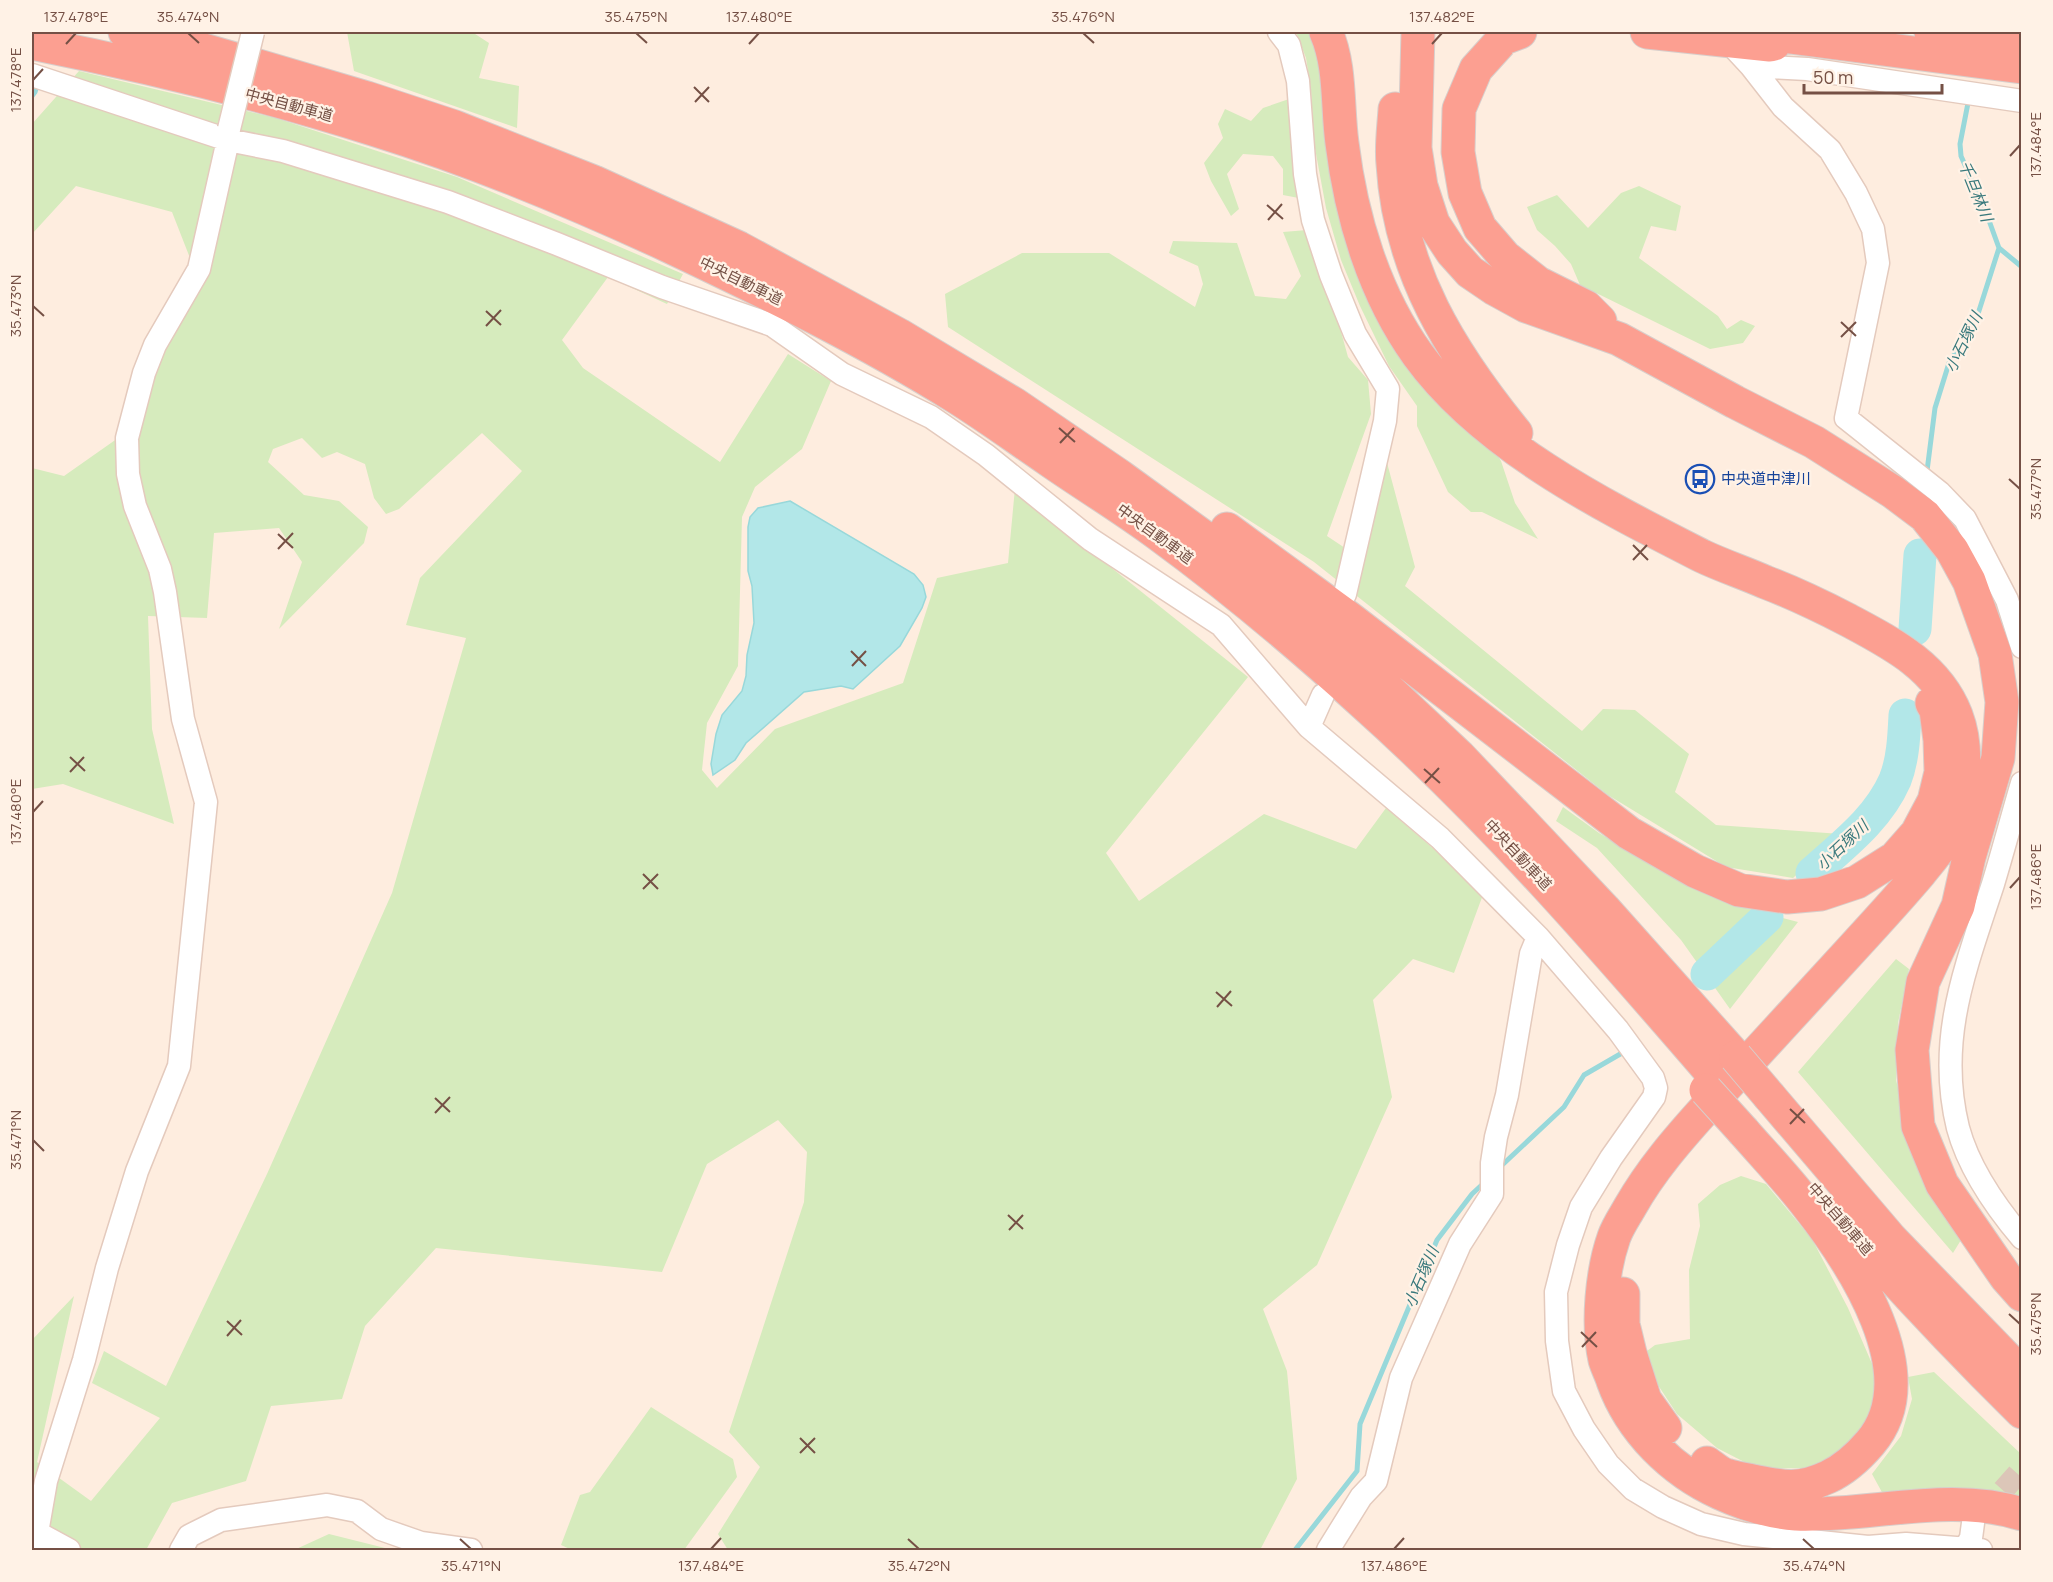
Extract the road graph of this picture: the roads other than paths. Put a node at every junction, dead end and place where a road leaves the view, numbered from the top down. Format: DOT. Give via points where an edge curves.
graph roads {
  1 [pos="125,32"];
  2 [pos="253,32"];
  3 [pos="1279,32"];
  4 [pos="1326,32"];
  5 [pos="1399,32"];
  6 [pos="1418,32"];
  7 [pos="1520,32"];
  8 [pos="1647,32"];
  9 [pos="1732,34"];
  10 [pos="2022,42"];
  11 [pos="32,44"];
  12 [pos="1937,44"];
  13 [pos="1751,66"];
  14 [pos="2022,67"];
  15 [pos="41,78"];
  16 [pos="2022,81"];
  17 [pos="2022,101"];
  18 [pos="229,135"];
  19 [pos="1618,339"];
  20 [pos="1014,404"];
  21 [pos="1554,474"];
  22 [pos="1345,594"];
  23 [pos="1873,634"];
  24 [pos="2022,647"];
  25 [pos="1323,695"];
  26 [pos="1309,727"];
  27 [pos="2022,783"];
  28 [pos="1986,798"];
  29 [pos="1538,937"];
  30 [pos="1720,1075"];
  31 [pos="1756,1116"];
  32 [pos="2022,1238"];
  33 [pos="2022,1295"];
  34 [pos="2022,1374"];
  35 [pos="2022,1412"];
  36 [pos="2022,1514"];
  37 [pos="1974,1523"];
  38 [pos="35,1541"];
  39 [pos="1973,1550"];
  40 [pos="69,1551"];
  41 [pos="181,1551"];
  42 [pos="471,1551"];
  43 [pos="1328,1551"];
  1 -- 20 [label="highway, 中央自動車道" via="197,48 455,126 594,182 739,248"];
  2 -- 18 [label="street, bridge"];
  3 -- 22 [label="street" via="1289,45 1298,81 1305,174 1313,220 1355,334 1388,389 1385,421"];
  4 -- 21 [label="highway" via="1338,86 1341,142 1354,210 1371,265 1395,318 1419,356 1455,398 1482,424"];
  5 -- 21 [label="highway" via="1392,161 1395,194 1411,255 1427,300 1469,372"];
  6 -- 19 [label="highway" via="1415,148 1421,186 1433,223 1464,265 1495,289 1526,306"];
  7 -- 19 [label="highway" via="1504,38 1476,69 1459,109 1458,152 1465,193 1480,228 1505,257 1538,283 1586,307"];
  8 -- 9 [label="highway"];
  9 -- 12 [label="highway" via="1770,45 1793,37"];
  9 -- 13 [label="street"];
  10 -- 12 [label="highway"];
  11 -- 30 [label="highway, 中央自動車道" via="115,60 266,98 379,130 500,174 715,268 881,353 957,398 1157,533 1364,703 1501,836"];
  12 -- 14 [label="highway"];
  12 -- 16 [label="street" via="1959,69"];
  13 -- 17 [label="street" via="1808,69"];
  13 -- 24 [label="street" via="1783,107 1830,150 1873,229 1878,263 1846,418 1939,492 1965,519 2007,600"];
  15 -- 18 [label="street"];
  18 -- 26 [label="street" via="448,202 662,287 772,325 842,374 931,417 986,455 1090,539 1221,625"];
  18 -- 38 [label="street" via="199,269 155,345 127,438 128,474 135,506 160,569 183,719 206,802 179,1066 137,1171 107,1268 84,1360 46,1481"];
  19 -- 28 [label="highway" via="1814,442 1893,492 1925,516 1939,533 1969,580 1995,654 2002,702 1998,758"];
  20 -- 23 [label="highway" via="1136,465 1349,618 1629,833 1695,871 1739,890 1787,897 1821,894 1857,882 1895,858 1917,833 1934,801 1941,772 1936,710 1917,679"];
  20 -- 30 [label="highway, 中央自動車道" via="1212,543 1377,679 1459,756 1604,909"];
  21 -- 23 [label="highway" via="1709,560 1809,600"];
  23 -- 36 [label="highway" via="1902,649 1923,667 1941,687 1956,715 1965,750 1959,803 1942,844 1899,899 1666,1153 1635,1199 1615,1234 1607,1265 1601,1311 1605,1358 1620,1399 1646,1439 1674,1466 1712,1490 1749,1505 1791,1514 1967,1505"];
  25 -- 26 [label="street"];
  26 -- 29 [label="street" via="1440,838"];
  27 -- 32 [label="street" via="1958,992 1950,1060 1959,1130 1975,1170 1998,1209"];
  28 -- 31 [label="highway" via="1951,859 1908,914 1682,1164 1650,1208 1632,1248 1623,1281 1623,1324 1645,1400 1665,1429 1725,1475 1787,1488 1814,1484 1840,1471 1861,1454 1878,1433 1888,1408 1892,1379 1885,1342 1872,1310 1848,1264"];
  28 -- 33 [label="highway" via="1958,906 1923,982 1912,1050 1918,1126 1942,1184"];
  29 -- 39 [label="street" via="1618,1030 1656,1088 1649,1106 1581,1207 1556,1293 1564,1391 1608,1464 1633,1489 1712,1527 1868,1547 1906,1545"];
  29 -- 43 [label="street" via="1531,954 1496,1137 1492,1194 1460,1244 1401,1378 1376,1481 1361,1497"];
  30 -- 31 [label="highway, 中央自動車道"];
  31 -- 34 [label="highway, 中央自動車道" via="1892,1239"];
  31 -- 35 [label="highway, 中央自動車道" via="1872,1256"];
  37 -- 39 [label="street"];
  38 -- 40 [label="street"];
  41 -- 42 [label="street" via="189,1536 221,1520 327,1505 357,1511 381,1528 421,1543"];
}
